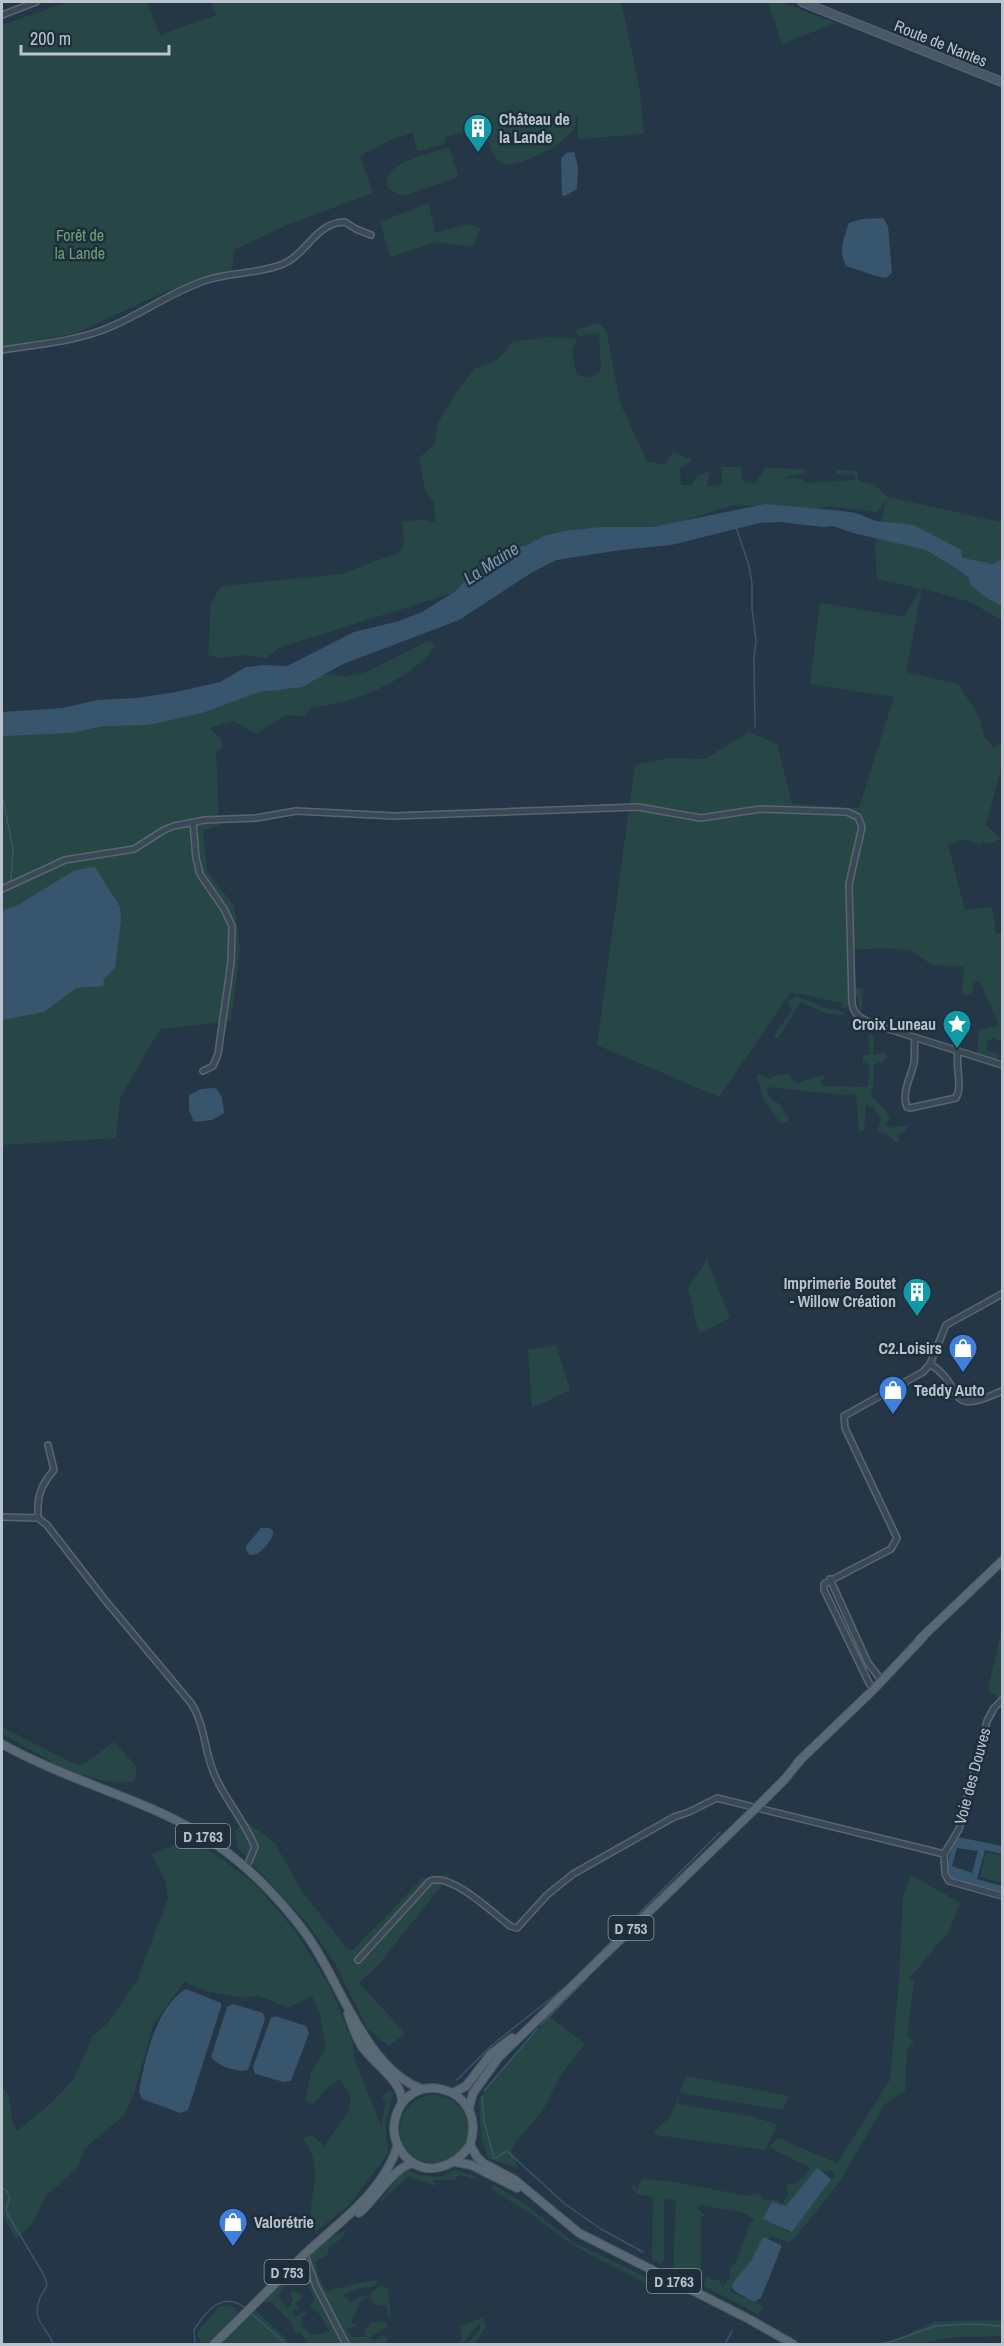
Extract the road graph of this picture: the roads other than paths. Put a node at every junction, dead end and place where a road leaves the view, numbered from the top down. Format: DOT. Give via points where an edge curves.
graph roads {
  1 [pos="36,2"];
  2 [pos="802,2"];
  3 [pos="2,15"];
  4 [pos="1002,82"];
  5 [pos="371,235"];
  6 [pos="2,350"];
  7 [pos="193,822"];
  8 [pos="2,889"];
  9 [pos="915,1038"];
  10 [pos="958,1052"];
  11 [pos="1002,1065"];
  12 [pos="203,1071"];
  13 [pos="1002,1294"];
  14 [pos="930,1364"];
  15 [pos="1002,1391"];
  16 [pos="48,1445"];
  17 [pos="2,1517"];
  18 [pos="38,1518"];
  19 [pos="1002,1553"];
  20 [pos="1002,1561"];
  21 [pos="831,1580"];
  22 [pos="961,1600"];
  23 [pos="880,1679"];
  24 [pos="870,1685"];
  25 [pos="1002,1700"];
  26 [pos="2,1744"];
  27 [pos="812,1748"];
  28 [pos="752,1808"];
  29 [pos="944,1854"];
  30 [pos="246,1868"];
  31 [pos="1002,1896"];
  32 [pos="358,1960"];
  33 [pos="337,1985"];
  34 [pos="544,2015"];
  35 [pos="422,2090"];
  36 [pos="453,2093"];
  37 [pos="402,2103"];
  38 [pos="469,2108"];
  39 [pos="398,2145"];
  40 [pos="470,2145"];
  41 [pos="454,2162"];
  42 [pos="413,2163"];
  43 [pos="557,2217"];
  44 [pos="334,2229"];
  45 [pos="304,2255"];
  46 [pos="214,2344"];
  47 [pos="346,2344"];
  48 [pos="793,2344"];
  1 -- 3 [label="street"];
  2 -- 4 [label="main road, Route de Nantes"];
  5 -- 6 [label="street" via="345,222 333,224 323,228 299,254 284,263 209,279 95,332"];
  7 -- 8 [label="street" via="164,830 134,849 65,860"];
  7 -- 9 [label="street" via="304,811 394,816 638,807 701,818 759,809 847,812 858,817 862,826 849,884 853,1008 868,1021"];
  7 -- 12 [label="street" via="200,874 232,926 230,974 218,1054 213,1066"];
  9 -- 10 [label="street"];
  9 -- 10 [label="street" via="905,1100 910,1108 956,1098"];
  10 -- 11 [label="street"];
  13 -- 14 [label="street" via="946,1325"];
  14 -- 15 [label="street" via="944,1373 964,1401 978,1402"];
  14 -- 21 [label="street" via="919,1376 844,1416 845,1428 897,1539 891,1549"];
  16 -- 18 [label="street" via="54,1470 38,1495"];
  17 -- 18 [label="street"];
  18 -- 30 [label="street" via="191,1703 200,1720 207,1758 216,1779 255,1847"];
  19 -- 22 [label="main road, D 753"];
  20 -- 22 [label="main road, D 753"];
  21 -- 23 [label="street" via="868,1663"];
  21 -- 24 [label="street" via="824,1584 824,1590"];
  22 -- 23 [label="main road, D 753"];
  23 -- 24 [label="main road, D 753"];
  23 -- 27 [label="main road, D 753"];
  24 -- 27 [label="main road, D 753"];
  25 -- 29 [label="street, Voie des Douves" via="987,1721 959,1829"];
  26 -- 30 [label="main road, D 1763" via="194,1830"];
  27 -- 28 [label="main road, D 753"];
  28 -- 29 [label="street"];
  28 -- 32 [label="street" via="717,1798 675,1817 573,1874 517,1928 454,1883 436,1878"];
  28 -- 34 [label="main road, D 753"];
  29 -- 31 [label="street" via="945,1874 950,1881"];
  30 -- 33 [label="main road, D 1763" via="293,1916"];
  33 -- 35 [label="main road, D 1763" via="373,2048 404,2080"];
  33 -- 37 [label="main road, D 1763" via="361,2044 396,2084"];
  34 -- 36 [label="main road, D 753" via="498,2048 466,2086"];
  34 -- 38 [label="main road, D 753" via="487,2072 473,2093"];
  35 -- 36 [label="main road" via="444,2089"];
  35 -- 37 [label="main road"];
  36 -- 38 [label="main road"];
  37 -- 39 [label="main road" via="394,2125"];
  38 -- 40 [label="main road" via="474,2121"];
  39 -- 42 [label="main road"];
  39 -- 44 [label="main road, D 753" via="375,2189"];
  40 -- 41 [label="main road"];
  40 -- 43 [label="main road, D 1763" via="483,2163 515,2180"];
  41 -- 42 [label="main road" via="432,2168"];
  41 -- 43 [label="main road, D 1763" via="471,2165 510,2183"];
  42 -- 44 [label="main road, D 753" via="398,2169 372,2202"];
  43 -- 48 [label="main road, D 1763" via="579,2233"];
  44 -- 45 [label="main road, D 753"];
  45 -- 46 [label="main road, D 753"];
  45 -- 47 [label="street"];
}
